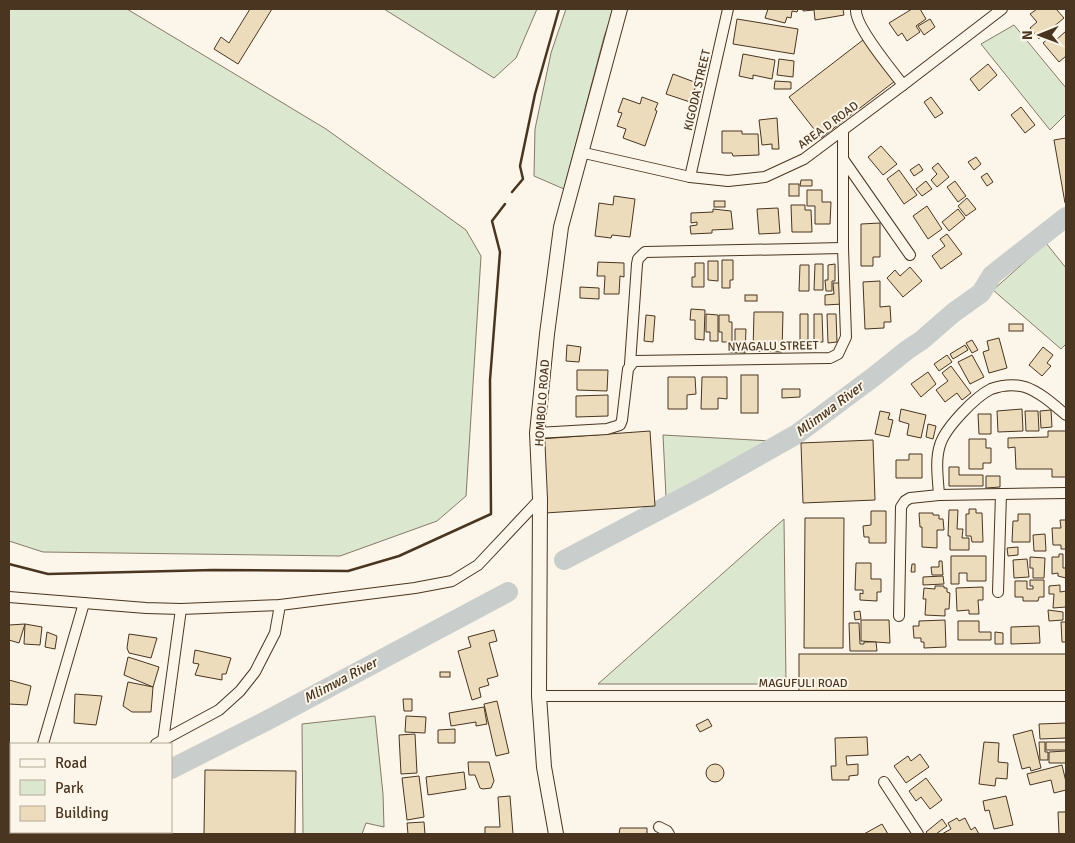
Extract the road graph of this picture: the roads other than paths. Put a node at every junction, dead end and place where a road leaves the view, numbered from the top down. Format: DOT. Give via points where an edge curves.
graph roads {
  1 [pos="620,9"];
  2 [pos="728,9"];
  3 [pos="856,9"];
  4 [pos="1002,9"];
  5 [pos="903,86"];
  6 [pos="843,130"];
  7 [pos="580,152"];
  8 [pos="843,159"];
  9 [pos="690,177"];
  10 [pos="843,248"];
  11 [pos="910,255"];
  12 [pos="630,364"];
  13 [pos="1066,415"];
  14 [pos="537,433"];
  15 [pos="1066,493"];
  16 [pos="1001,494"];
  17 [pos="939,495"];
  18 [pos="540,500"];
  19 [pos="998,592"];
  20 [pos="9,597"];
  21 [pos="84,603"];
  22 [pos="280,605"];
  23 [pos="181,609"];
  24 [pos="899,616"];
  25 [pos="539,696"];
  26 [pos="1066,696"];
  27 [pos="159,742"];
  28 [pos="43,743"];
  29 [pos="884,782"];
  30 [pos="658,827"];
  31 [pos="556,834"];
  32 [pos="669,834"];
  33 [pos="918,834"];
  1 -- 7 [label="street, HOMBOLO ROAD"];
  2 -- 9 [label="street, KIGODA STREET"];
  3 -- 5 [label="street" via="860,25"];
  4 -- 5 [label="street, AREA D ROAD"];
  5 -- 6 [label="street, AREA D ROAD"];
  6 -- 8 [label="street, NYAGALU STREET"];
  6 -- 9 [label="street, AREA D ROAD" via="804,159 765,177 728,181"];
  7 -- 9 [label="street, AREA D ROAD"];
  7 -- 14 [label="street, HOMBOLO ROAD" via="561,227"];
  8 -- 10 [label="street, NYAGALU STREET"];
  8 -- 11 [label="street"];
  10 -- 12 [label="street" via="645,252 637,264"];
  10 -- 12 [label="street, NYAGALU STREET" via="846,337 835,357 640,360"];
  12 -- 14 [label="street" via="620,425 607,429"];
  13 -- 17 [label="street" via="1027,388 1016,385 989,390 945,433 938,460"];
  14 -- 18 [label="street, HOMBOLO ROAD"];
  15 -- 16 [label="street"];
  16 -- 17 [label="street"];
  16 -- 19 [label="street"];
  17 -- 24 [label="street" via="910,498 901,507"];
  18 -- 22 [label="street" via="478,565 452,581"];
  18 -- 25 [label="street, HOMBOLO ROAD"];
  20 -- 21 [label="street"];
  21 -- 23 [label="street"];
  21 -- 28 [label="street"];
  22 -- 23 [label="street"];
  22 -- 27 [label="street" via="275,633 255,672 240,691 219,710"];
  23 -- 27 [label="street"];
  25 -- 26 [label="street, MAGUFULI ROAD"];
  25 -- 31 [label="street, HOMBOLO ROAD" via="544,767"];
  29 -- 33 [label="street"];
  30 -- 32 [label="street"];
}
